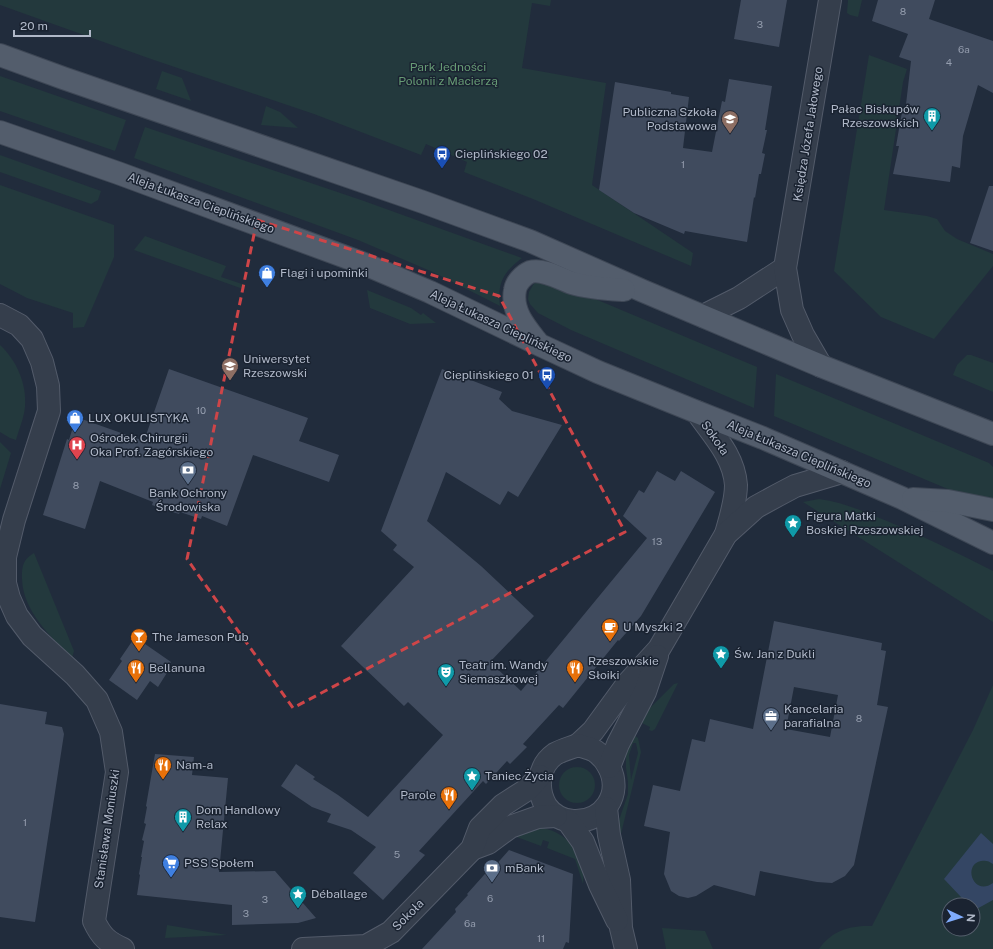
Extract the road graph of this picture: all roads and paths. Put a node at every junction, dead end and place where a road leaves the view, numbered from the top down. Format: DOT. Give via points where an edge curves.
graph roads {
  1 [pos="830,0"];
  2 [pos="0,55"];
  3 [pos="0,132"];
  4 [pos="785,268"];
  5 [pos="643,292"];
  6 [pos="0,315"];
  7 [pos="703,316"];
  8 [pos="540,346"];
  9 [pos="822,366"];
  10 [pos="697,412"];
  11 [pos="991,435"];
  12 [pos="842,472"];
  13 [pos="902,498"];
  14 [pos="993,510"];
  15 [pos="726,534"];
  16 [pos="993,543"];
  17 [pos="659,649"];
  18 [pos="578,745"];
  19 [pos="609,767"];
  20 [pos="540,776"];
  21 [pos="606,808"];
  22 [pos="562,819"];
  23 [pos="472,849"];
  24 [pos="621,928"];
  25 [pos="115,947"];
  26 [pos="366,947"];
  27 [pos="304,949"];
  28 [pos="626,949"];
  1 -- 4 [label="street, Księdza Józefa Jałowego"];
  2 -- 5 [label="main road" via="530,241"];
  3 -- 8 [label="main road, Aleja Łukasza Cieplińskiego" via="362,263 430,292"];
  4 -- 7 [label="street" via="753,290"];
  4 -- 9 [label="street, Księdza Józefa Jałowego" via="792,310 803,335"];
  5 -- 7 [label="main road"];
  5 -- 8 [label="main road" via="572,283 545,273 531,272 521,278 515,288 514,305 523,325"];
  6 -- 25 [label="street, Stanisława Moniuszki" via="19,325 32,339 42,362 48,386 49,411 5,557 5,583 17,616 32,636 97,700 111,732 117,772 94,921 100,933"];
  7 -- 9 [label="main road"];
  8 -- 10 [label="main road, Aleja Łukasza Cieplińskiego"];
  9 -- 11 [label="main road" via="921,404"];
  10 -- 12 [label="main road, Aleja Łukasza Cieplińskiego"];
  10 -- 15 [label="street, Sokoła" via="729,456 734,471 736,486"];
  12 -- 13 [label="main road, Aleja Łukasza Cieplińskiego"];
  12 -- 15 [label="street, Sokoła" via="795,486 778,495 756,507"];
  13 -- 14 [label="main road" via="948,501"];
  13 -- 16 [label="main road, Aleja Łukasza Cieplińskiego"];
  15 -- 17 [label="street, Sokoła"];
  17 -- 18 [label="street, Sokoła" via="628,683 593,731"];
  17 -- 19 [label="street, Sokoła" via="645,692"];
  18 -- 19 [label="street" via="596,752"];
  18 -- 20 [label="street" via="554,755"];
  19 -- 21 [label="street" via="614,783"];
  20 -- 22 [label="street" via="542,800 549,811"];
  20 -- 23 [label="street, Sokoła" via="528,789 503,805 480,828"];
  21 -- 22 [label="street" via="584,822"];
  21 -- 24 [label="street" via="619,880"];
  22 -- 23 [label="street, Sokoła" via="538,817 510,827 488,843"];
  22 -- 24 [label="street" via="583,842"];
  23 -- 26 [label="street, Sokoła" via="391,932"];
  24 -- 28 [label="street"];
  26 -- 27 [label="street, Sokoła"];
}
